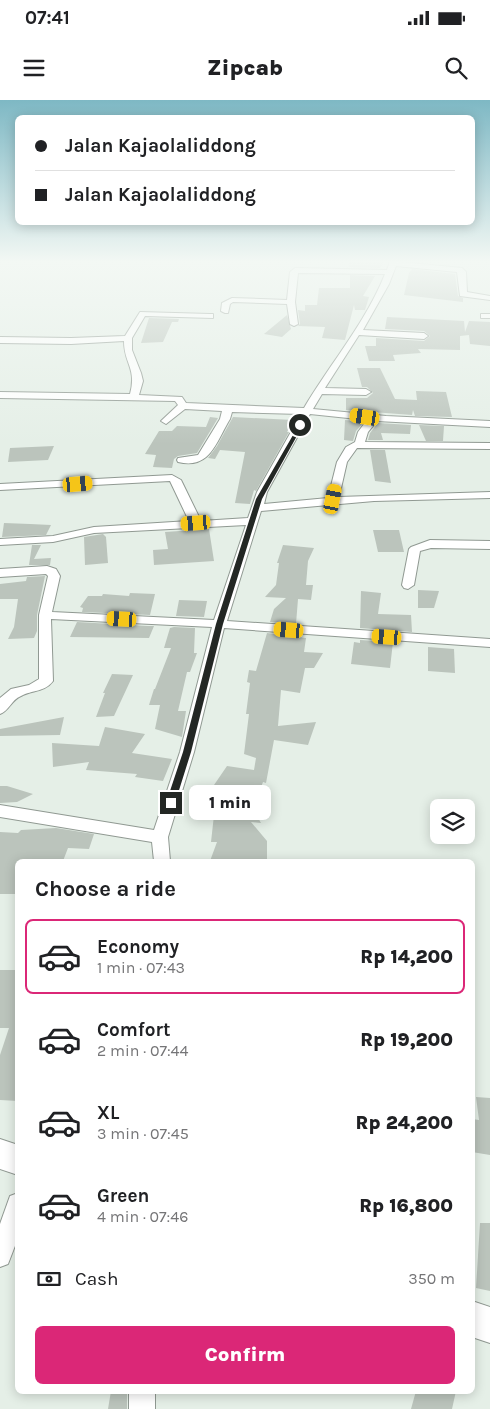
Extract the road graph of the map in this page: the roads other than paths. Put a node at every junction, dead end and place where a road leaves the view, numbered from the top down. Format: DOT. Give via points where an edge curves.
graph roads {
  1 [pos="138,322"];
  2 [pos="362,322"];
  3 [pos="357,332"];
  4 [pos="424,336"];
  5 [pos="128,338"];
  6 [pos="0,340"];
  7 [pos="319,391"];
  8 [pos="366,392"];
  9 [pos="0,395"];
  10 [pos="134,397"];
  11 [pos="183,406"];
  12 [pos="228,409"];
  13 [pos="308,412"];
  14 [pos="371,414"];
  15 [pos="166,421"];
  16 [pos="490,424"];
  17 [pos="359,444"];
  18 [pos="490,446"];
  19 [pos="182,460"];
  20 [pos="0,487"];
  21 [pos="490,495"];
  22 [pos="333,499"];
  23 [pos="257,508"];
  24 [pos="253,521"];
  25 [pos="196,523"];
  26 [pos="0,542"];
  27 [pos="490,545"];
  28 [pos="0,573"];
  29 [pos="408,584"];
  30 [pos="45,615"];
  31 [pos="219,624"];
  32 [pos="490,643"];
  33 [pos="0,709"];
  34 [pos="0,811"];
  35 [pos="160,836"];
  36 [pos="162,859"];
  37 [pos="0,1154"];
  38 [pos="15,1159"];
  39 [pos="15,1213"];
  40 [pos="0,1256"];
  41 [pos="475,1320"];
  42 [pos="490,1325"];
  43 [pos="142,1394"];
  44 [pos="142,1409"];
  1 -- 5 [label="street"];
  2 -- 3 [label="street"];
  3 -- 4 [label="street"];
  3 -- 7 [label="street"];
  5 -- 6 [label="street"];
  5 -- 10 [label="street" via="128,350 138,381"];
  7 -- 8 [label="street"];
  7 -- 13 [label="street"];
  9 -- 10 [label="street"];
  10 -- 11 [label="street" via="177,398"];
  11 -- 12 [label="street"];
  11 -- 15 [label="street"];
  12 -- 13 [label="street"];
  12 -- 19 [label="street" via="202,456 196,460"];
  13 -- 14 [label="street"];
  13 -- 23 [label="street" via="262,492"];
  14 -- 16 [label="street"];
  14 -- 17 [label="street"];
  17 -- 18 [label="street"];
  17 -- 22 [label="street" via="350,448 338,472"];
  20 -- 25 [label="street" via="172,478 176,480"];
  21 -- 22 [label="street"];
  22 -- 23 [label="street"];
  23 -- 24 [label="street"];
  24 -- 25 [label="street"];
  24 -- 31 [label="street"];
  25 -- 26 [label="street" via="94,530 53,539"];
  27 -- 29 [label="street" via="430,544 415,549"];
  28 -- 30 [label="street" via="52,572 54,576"];
  30 -- 31 [label="street"];
  30 -- 33 [label="street" via="46,681 11,694"];
  31 -- 32 [label="street"];
  31 -- 35 [label="street" via="187,752"];
  34 -- 35 [label="street"];
  35 -- 36 [label="street"];
  37 -- 38 [label="highway"];
  39 -- 40 [label="street"];
  41 -- 42 [label="highway"];
  43 -- 44 [label="street"];
}
